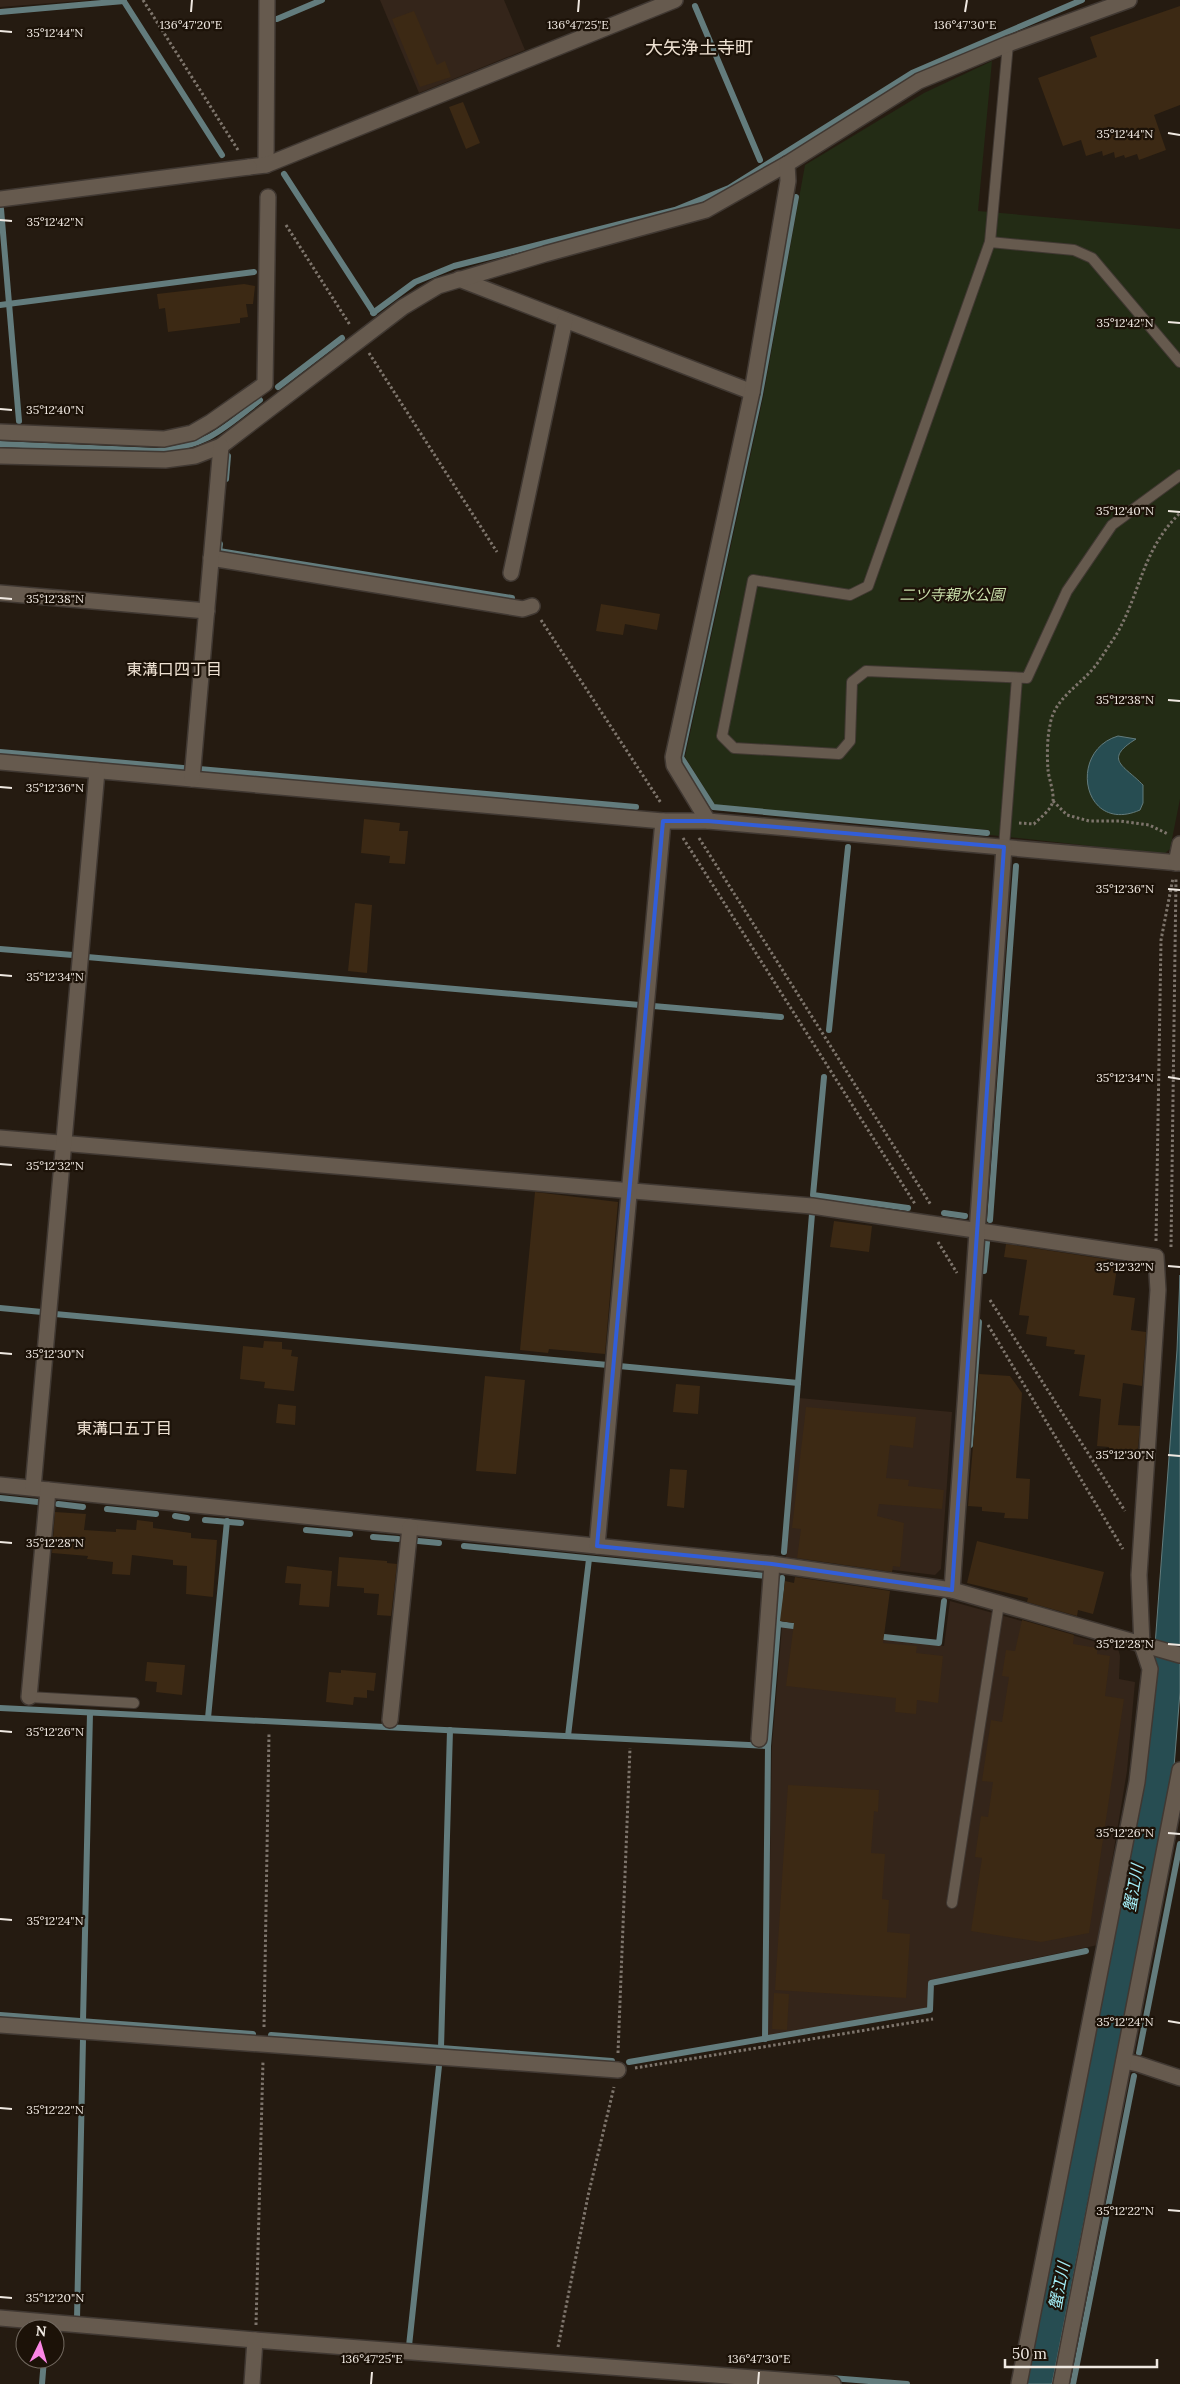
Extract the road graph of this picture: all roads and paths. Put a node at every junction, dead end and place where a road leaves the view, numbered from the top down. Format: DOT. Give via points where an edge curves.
graph roads {
  1 [pos="144,0"];
  2 [pos="267,0"];
  3 [pos="675,0"];
  4 [pos="1129,0"];
  5 [pos="1008,44"];
  6 [pos="786,164"];
  7 [pos="266,166"];
  8 [pos="249,167"];
  9 [pos="268,196"];
  10 [pos="0,199"];
  11 [pos="283,220"];
  12 [pos="990,242"];
  13 [pos="459,279"];
  14 [pos="565,320"];
  15 [pos="360,340"];
  16 [pos="1180,362"];
  17 [pos="752,392"];
  18 [pos="0,432"];
  19 [pos="221,446"];
  20 [pos="0,456"];
  21 [pos="1180,475"];
  22 [pos="1180,514"];
  23 [pos="211,558"];
  24 [pos="511,573"];
  25 [pos="0,593"];
  26 [pos="532,606"];
  27 [pos="207,611"];
  28 [pos="1017,678"];
  29 [pos="0,762"];
  30 [pos="97,770"];
  31 [pos="192,779"];
  32 [pos="1053,801"];
  33 [pos="668,821"];
  34 [pos="688,821"];
  35 [pos="708,821"];
  36 [pos="1006,822"];
  37 [pos="1176,840"];
  38 [pos="1004,847"];
  39 [pos="1178,863"];
  40 [pos="0,1138"];
  41 [pos="63,1143"];
  42 [pos="630,1191"];
  43 [pos="926,1222"];
  44 [pos="943,1225"];
  45 [pos="976,1230"];
  46 [pos="1171,1254"];
  47 [pos="1156,1257"];
  48 [pos="972,1297"];
  49 [pos="989,1299"];
  50 [pos="987,1323"];
  51 [pos="0,1485"];
  52 [pos="41,1489"];
  53 [pos="1126,1513"];
  54 [pos="410,1527"];
  55 [pos="597,1546"];
  56 [pos="1124,1550"];
  57 [pos="772,1564"];
  58 [pos="952,1590"];
  59 [pos="1000,1604"];
  60 [pos="1146,1646"];
  61 [pos="1180,1655"];
  62 [pos="29,1698"];
  63 [pos="134,1703"];
  64 [pos="390,1720"];
  65 [pos="269,1733"];
  66 [pos="759,1739"];
  67 [pos="1180,1770"];
  68 [pos="952,1903"];
  69 [pos="933,2019"];
  70 [pos="0,2025"];
  71 [pos="264,2045"];
  72 [pos="1124,2061"];
  73 [pos="618,2070"];
  74 [pos="1180,2078"];
  75 [pos="0,2318"];
  76 [pos="255,2340"];
  77 [pos="252,2384"];
  78 [pos="833,2384"];
  79 [pos="1019,2384"];
  80 [pos="1061,2384"];
  1 -- 8 [label="path"];
  2 -- 7 [label="street"];
  3 -- 7 [label="street"];
  4 -- 5 [label="street"];
  5 -- 6 [label="street" via="918,81"];
  5 -- 12 [label="lane"];
  6 -- 13 [label="street" via="706,210"];
  6 -- 17 [label="street" via="788,181"];
  7 -- 8 [label="street"];
  8 -- 10 [label="street"];
  9 -- 18 [label="street" via="265,384 192,433 164,439"];
  11 -- 15 [label="path"];
  12 -- 16 [label="lane" via="1074,250 1092,258"];
  12 -- 28 [label="lane" via="868,586 850,595 753,580 722,736 734,748 839,754 850,741 852,682 866,671"];
  13 -- 14 [label="street"];
  13 -- 15 [label="street" via="438,286 403,307"];
  14 -- 17 [label="street"];
  14 -- 24 [label="street"];
  15 -- 19 [label="street"];
  15 -- 24 [label="path"];
  17 -- 35 [label="street" via="672,757"];
  19 -- 20 [label="street" via="195,456 165,460"];
  19 -- 23 [label="street"];
  21 -- 28 [label="lane" via="1112,525 1068,591 1027,678"];
  22 -- 32 [label="path" via="1152,548 1128,615 1114,638 1095,666 1062,699 1050,723 1048,769"];
  23 -- 26 [label="street" via="523,609"];
  23 -- 27 [label="street"];
  25 -- 27 [label="street"];
  26 -- 33 [label="path"];
  27 -- 31 [label="street"];
  28 -- 36 [label="lane"];
  29 -- 30 [label="street"];
  30 -- 31 [label="street"];
  30 -- 41 [label="street"];
  31 -- 33 [label="street"];
  32 -- 36 [label="path" via="1034,824"];
  32 -- 37 [label="path" via="1067,815 1089,821 1148,825"];
  33 -- 34 [label="street"];
  33 -- 42 [label="street"];
  33 -- 43 [label="path"];
  34 -- 35 [label="street"];
  34 -- 44 [label="path"];
  35 -- 38 [label="street"];
  36 -- 38 [label="lane"];
  37 -- 39 [label="street"];
  38 -- 39 [label="street"];
  38 -- 45 [label="street"];
  39 -- 46 [label="path"];
  39 -- 47 [label="path" via="1161,940"];
  40 -- 41 [label="street"];
  41 -- 42 [label="street"];
  41 -- 52 [label="street"];
  42 -- 43 [label="street" via="812,1206"];
  42 -- 55 [label="street"];
  43 -- 44 [label="street"];
  43 -- 48 [label="path"];
  44 -- 45 [label="street"];
  45 -- 47 [label="street"];
  45 -- 48 [label="street"];
  47 -- 60 [label="street" via="1158,1290 1139,1575"];
  48 -- 58 [label="street"];
  49 -- 53 [label="path"];
  50 -- 56 [label="path"];
  51 -- 52 [label="street"];
  52 -- 54 [label="street"];
  52 -- 62 [label="street"];
  54 -- 55 [label="street"];
  54 -- 64 [label="street"];
  55 -- 57 [label="street"];
  57 -- 58 [label="street"];
  57 -- 66 [label="street"];
  58 -- 59 [label="street"];
  59 -- 60 [label="street"];
  59 -- 68 [label="lane"];
  60 -- 61 [label="street"];
  60 -- 79 [label="street" via="1150,1669 1137,1782"];
  62 -- 63 [label="lane"];
  65 -- 71 [label="path"];
  67 -- 72 [label="street"];
  69 -- 73 [label="path"];
  70 -- 71 [label="street"];
  71 -- 73 [label="street"];
  71 -- 76 [label="path"];
  72 -- 74 [label="street"];
  72 -- 80 [label="street"];
  75 -- 76 [label="street"];
  76 -- 77 [label="street"];
  76 -- 78 [label="street"];
}
